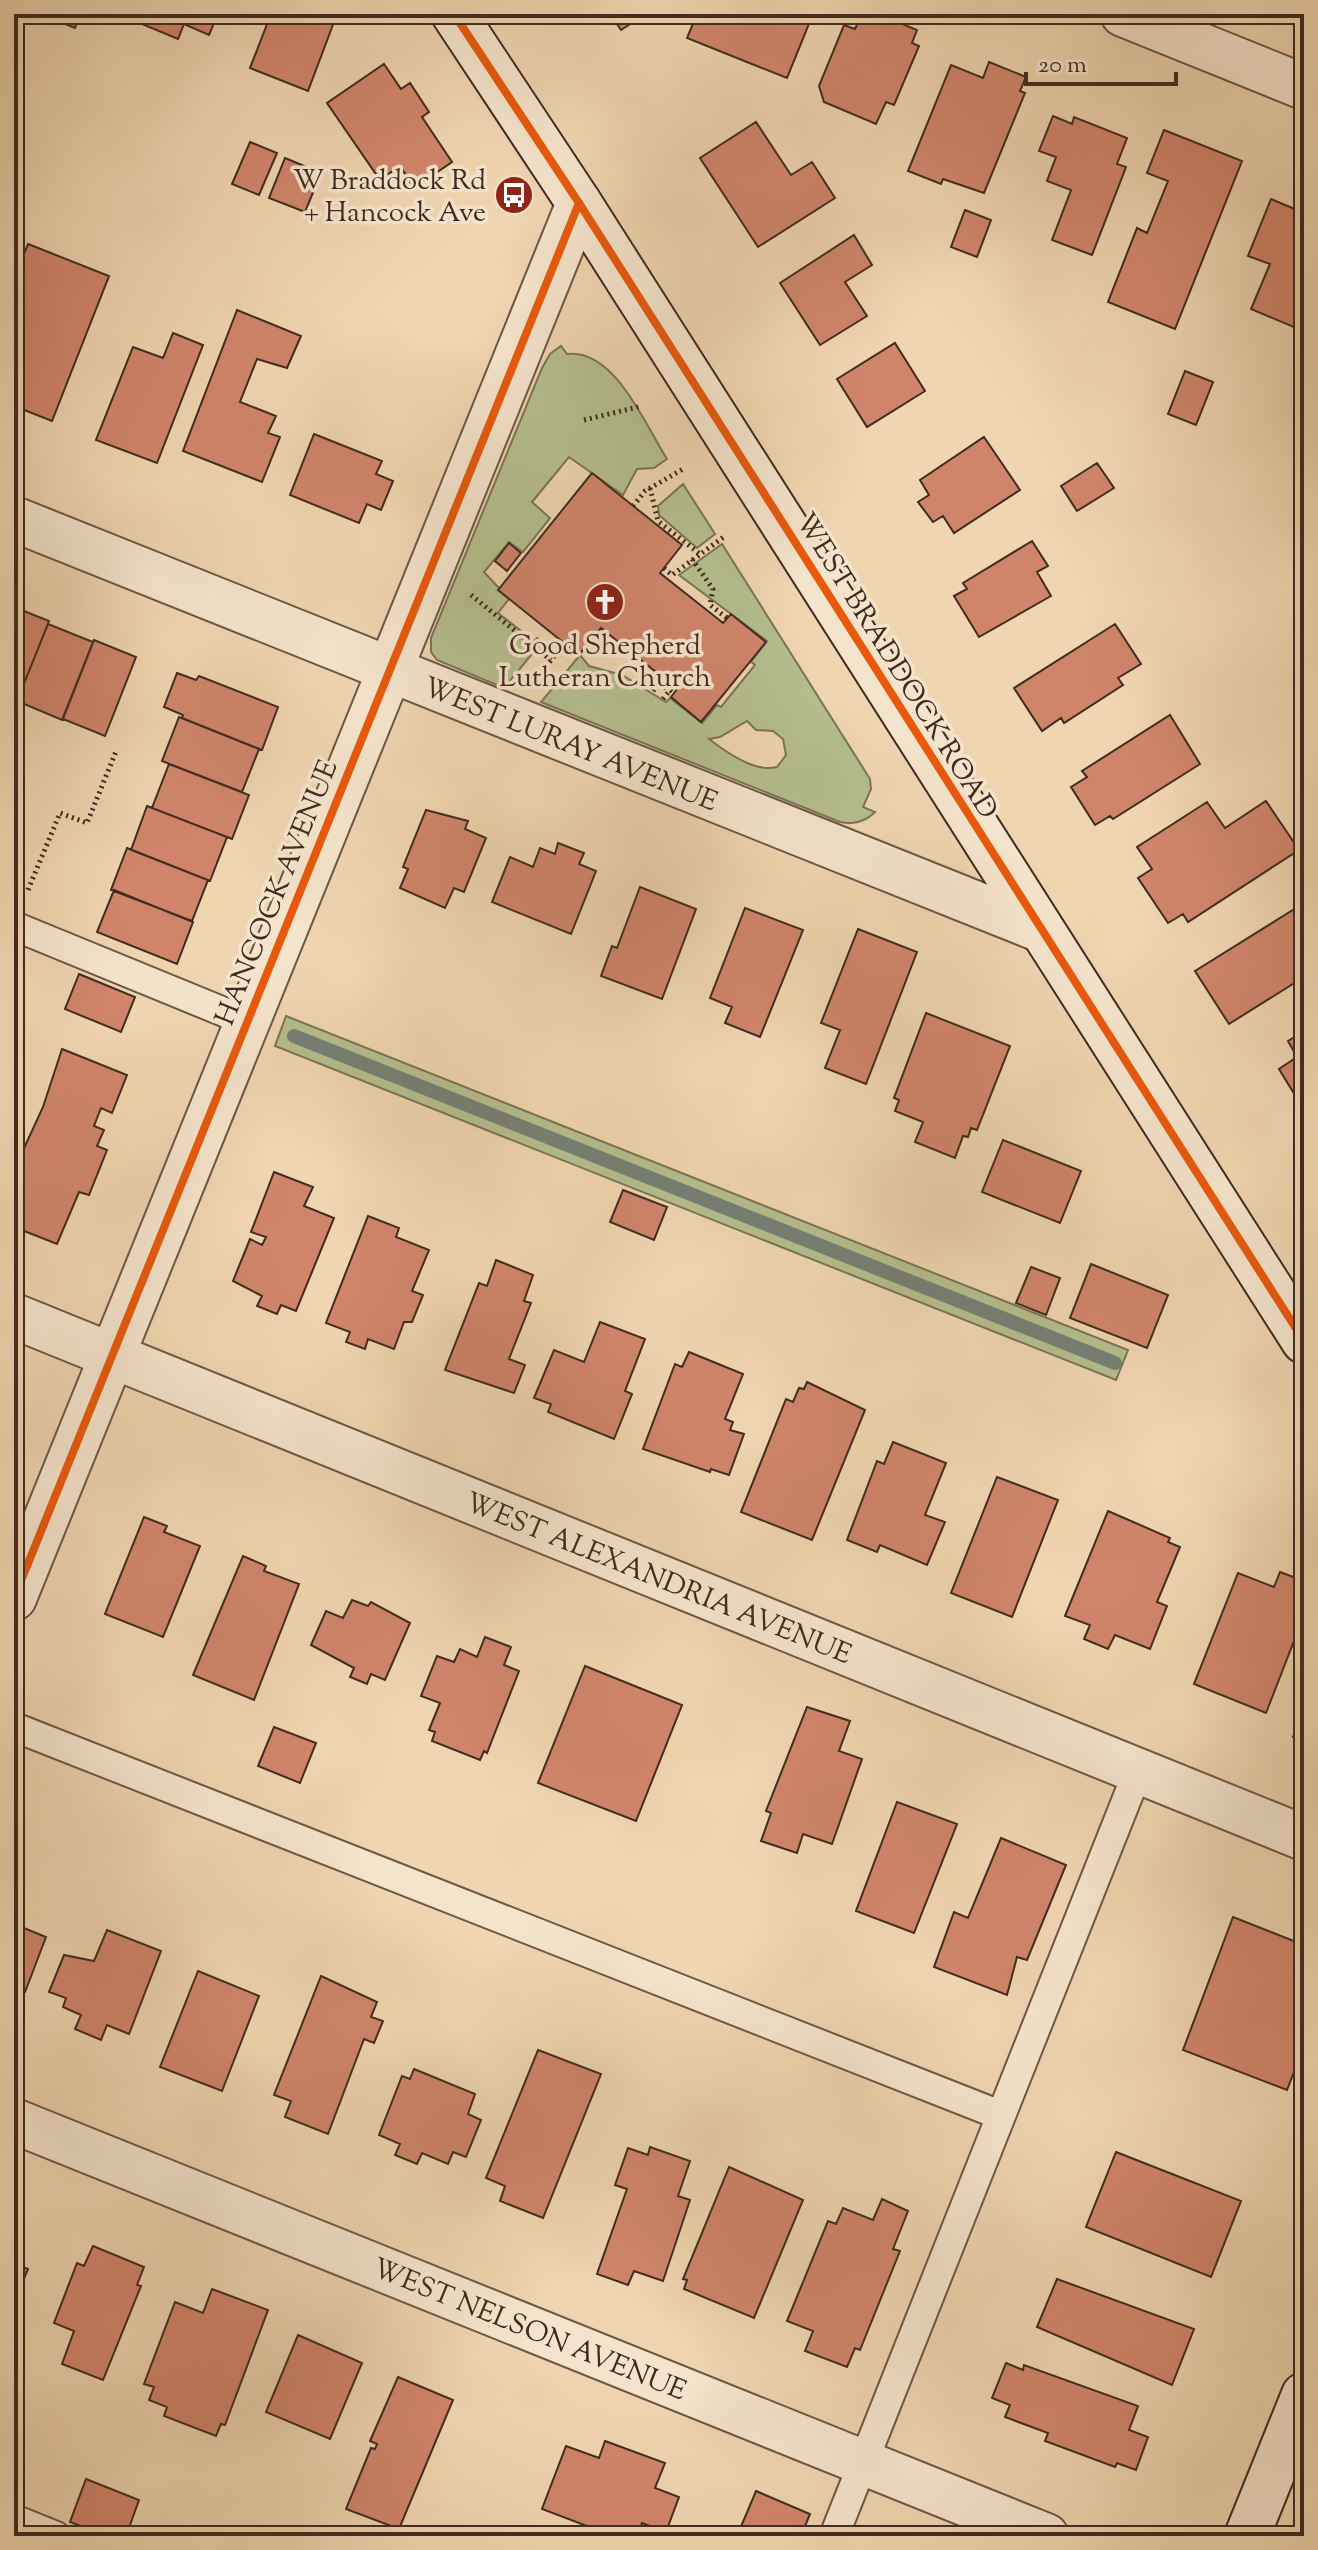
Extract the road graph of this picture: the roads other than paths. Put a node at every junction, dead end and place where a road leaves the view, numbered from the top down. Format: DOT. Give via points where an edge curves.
graph roads {
  1 [pos="454,14"];
  2 [pos="1123,14"];
  3 [pos="1304,87"];
  4 [pos="579,203"];
  5 [pos="14,519"];
  6 [pos="388,670"];
  7 [pos="14,926"];
  8 [pos="1039,929"];
  9 [pos="246,1021"];
  10 [pos="14,1316"];
  11 [pos="1304,1341"];
  12 [pos="110,1354"];
  13 [pos="14,1598"];
  14 [pos="14,1727"];
  15 [pos="1138,1771"];
  16 [pos="1304,1838"];
  17 [pos="1000,2115"];
  18 [pos="14,2121"];
  19 [pos="1304,2395"];
  20 [pos="863,2463"];
  21 [pos="14,2519"];
  22 [pos="56,2536"];
  23 [pos="834,2536"];
  24 [pos="1046,2536"];
  25 [pos="1247,2536"];
  1 -- 4 [label="street, WEST BRADDOCK ROAD"];
  2 -- 3 [label="street"];
  4 -- 6 [label="street, HANCOCK AVENUE"];
  4 -- 8 [label="street, WEST BRADDOCK ROAD"];
  5 -- 6 [label="street, WEST LURAY AVENUE"];
  6 -- 8 [label="street, WEST LURAY AVENUE"];
  6 -- 9 [label="street, HANCOCK AVENUE"];
  7 -- 9 [label="lane"];
  8 -- 11 [label="street, WEST BRADDOCK ROAD"];
  9 -- 12 [label="street, HANCOCK AVENUE"];
  10 -- 12 [label="street, WEST ALEXANDRIA AVENUE"];
  12 -- 13 [label="street, HANCOCK AVENUE"];
  12 -- 15 [label="street, WEST ALEXANDRIA AVENUE"];
  14 -- 17 [label="lane"];
  15 -- 16 [label="street, WEST ALEXANDRIA AVENUE"];
  15 -- 17 [label="lane"];
  17 -- 20 [label="lane"];
  18 -- 20 [label="street, WEST NELSON AVENUE"];
  19 -- 25 [label="street"];
  20 -- 23 [label="lane"];
  20 -- 24 [label="street, WEST NELSON AVENUE"];
  21 -- 22 [label="lane"];
}
